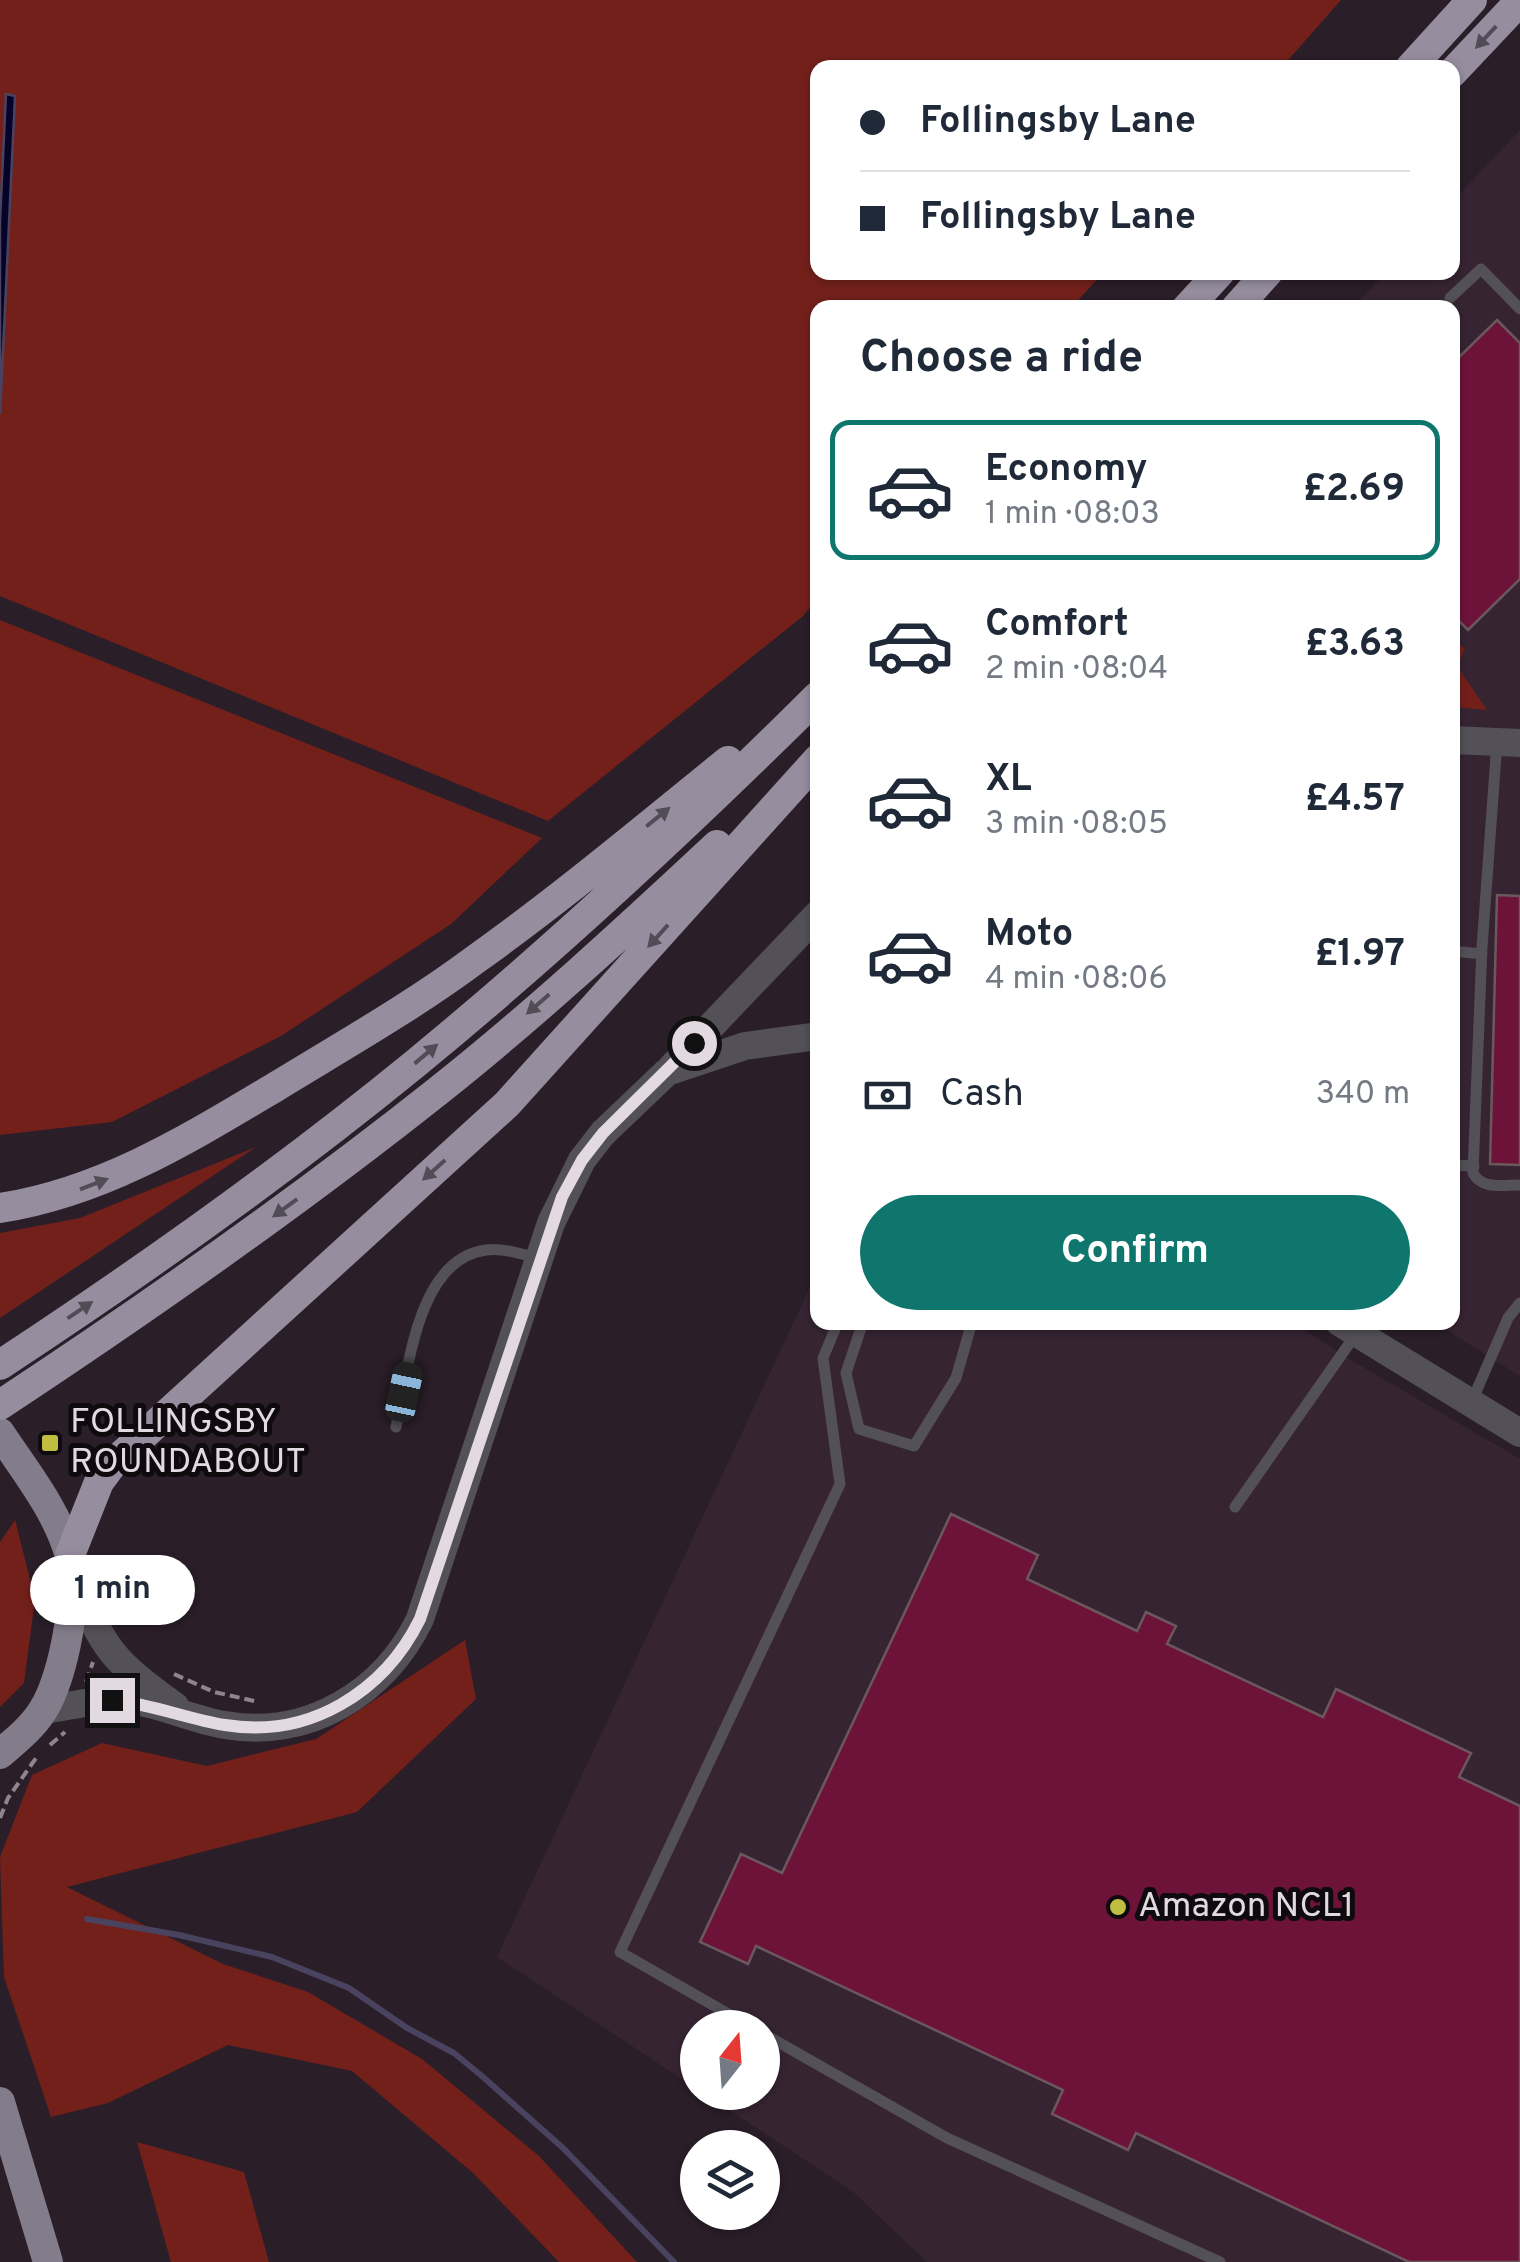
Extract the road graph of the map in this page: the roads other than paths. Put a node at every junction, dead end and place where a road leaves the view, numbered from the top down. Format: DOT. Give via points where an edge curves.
graph roads {
  1 [pos="1472,0"];
  2 [pos="1520,1"];
  3 [pos="1417,60"];
  4 [pos="1460,65"];
  5 [pos="1213,280"];
  6 [pos="1261,280"];
  7 [pos="1450,298"];
  8 [pos="1195,300"];
  9 [pos="1243,300"];
  10 [pos="1520,309"];
  11 [pos="810,699"];
  12 [pos="810,701"];
  13 [pos="1460,740"];
  14 [pos="1508,743"];
  15 [pos="810,758"];
  16 [pos="810,769"];
  17 [pos="810,922"];
  18 [pos="1460,952"];
  19 [pos="1482,954"];
  20 [pos="810,1037"];
  21 [pos="667,1072"];
  22 [pos="1460,1165"];
  23 [pos="1474,1166"];
  24 [pos="1520,1186"];
  25 [pos="0,1208"];
  26 [pos="539,1260"];
  27 [pos="1520,1303"];
  28 [pos="835,1330"];
  29 [pos="859,1330"];
  30 [pos="970,1330"];
  31 [pos="1347,1330"];
  32 [pos="1351,1330"];
  33 [pos="0,1365"];
  34 [pos="0,1405"];
  35 [pos="1470,1405"];
  36 [pos="396,1427"];
  37 [pos="0,1433"];
  38 [pos="1520,1433"];
  39 [pos="1235,1507"];
  40 [pos="74,1554"];
  41 [pos="43,1710"];
  42 [pos="184,1713"];
  43 [pos="0,1754"];
  44 [pos="722,2010"];
  45 [pos="780,2043"];
  46 [pos="0,2102"];
  47 [pos="48,2262"];
  48 [pos="1220,2262"];
  1 -- 3 [label="highway"];
  2 -- 4 [label="highway, one-way"];
  5 -- 8 [label="highway"];
  6 -- 9 [label="highway"];
  7 -- 10 [label="lane" via="1481,270"];
  25 -- 11 [label="highway, one-way" via="89,1187 146,1162 394,1014 475,960"];
  33 -- 12 [label="highway, one-way" via="164,1253 414,1064 702,810"];
  13 -- 14 [label="street"];
  14 -- 19 [label="lane"];
  15 -- 34 [label="highway, one-way" via="441,1089 141,1312"];
  16 -- 40 [label="highway, one-way" via="507,1104 113,1464 99,1482"];
  17 -- 21 [label="street"];
  18 -- 19 [label="lane"];
  19 -- 23 [label="lane"];
  20 -- 21 [label="street" via="745,1046"];
  21 -- 26 [label="street" via="582,1160"];
  22 -- 23 [label="lane"];
  23 -- 24 [label="lane" via="1477,1181"];
  26 -- 36 [label="lane" via="484,1250 450,1267 426,1300"];
  26 -- 42 [label="street" via="406,1648 369,1688 297,1723 235,1726"];
  27 -- 35 [label="lane"];
  28 -- 44 [label="lane" via="823,1358 840,1484 620,1952"];
  29 -- 30 [label="lane" via="846,1372 859,1429 914,1446 956,1378"];
  31 -- 39 [label="lane"];
  32 -- 35 [label="street"];
  35 -- 38 [label="street"];
  37 -- 40 [label="main road"];
  40 -- 41 [label="main road" via="57,1684"];
  40 -- 42 [label="street" via="106,1648"];
  41 -- 42 [label="street" via="112,1700"];
  41 -- 43 [label="main road"];
  45 -- 48 [label="lane" via="947,2138"];
  46 -- 47 [label="main road"];
}
